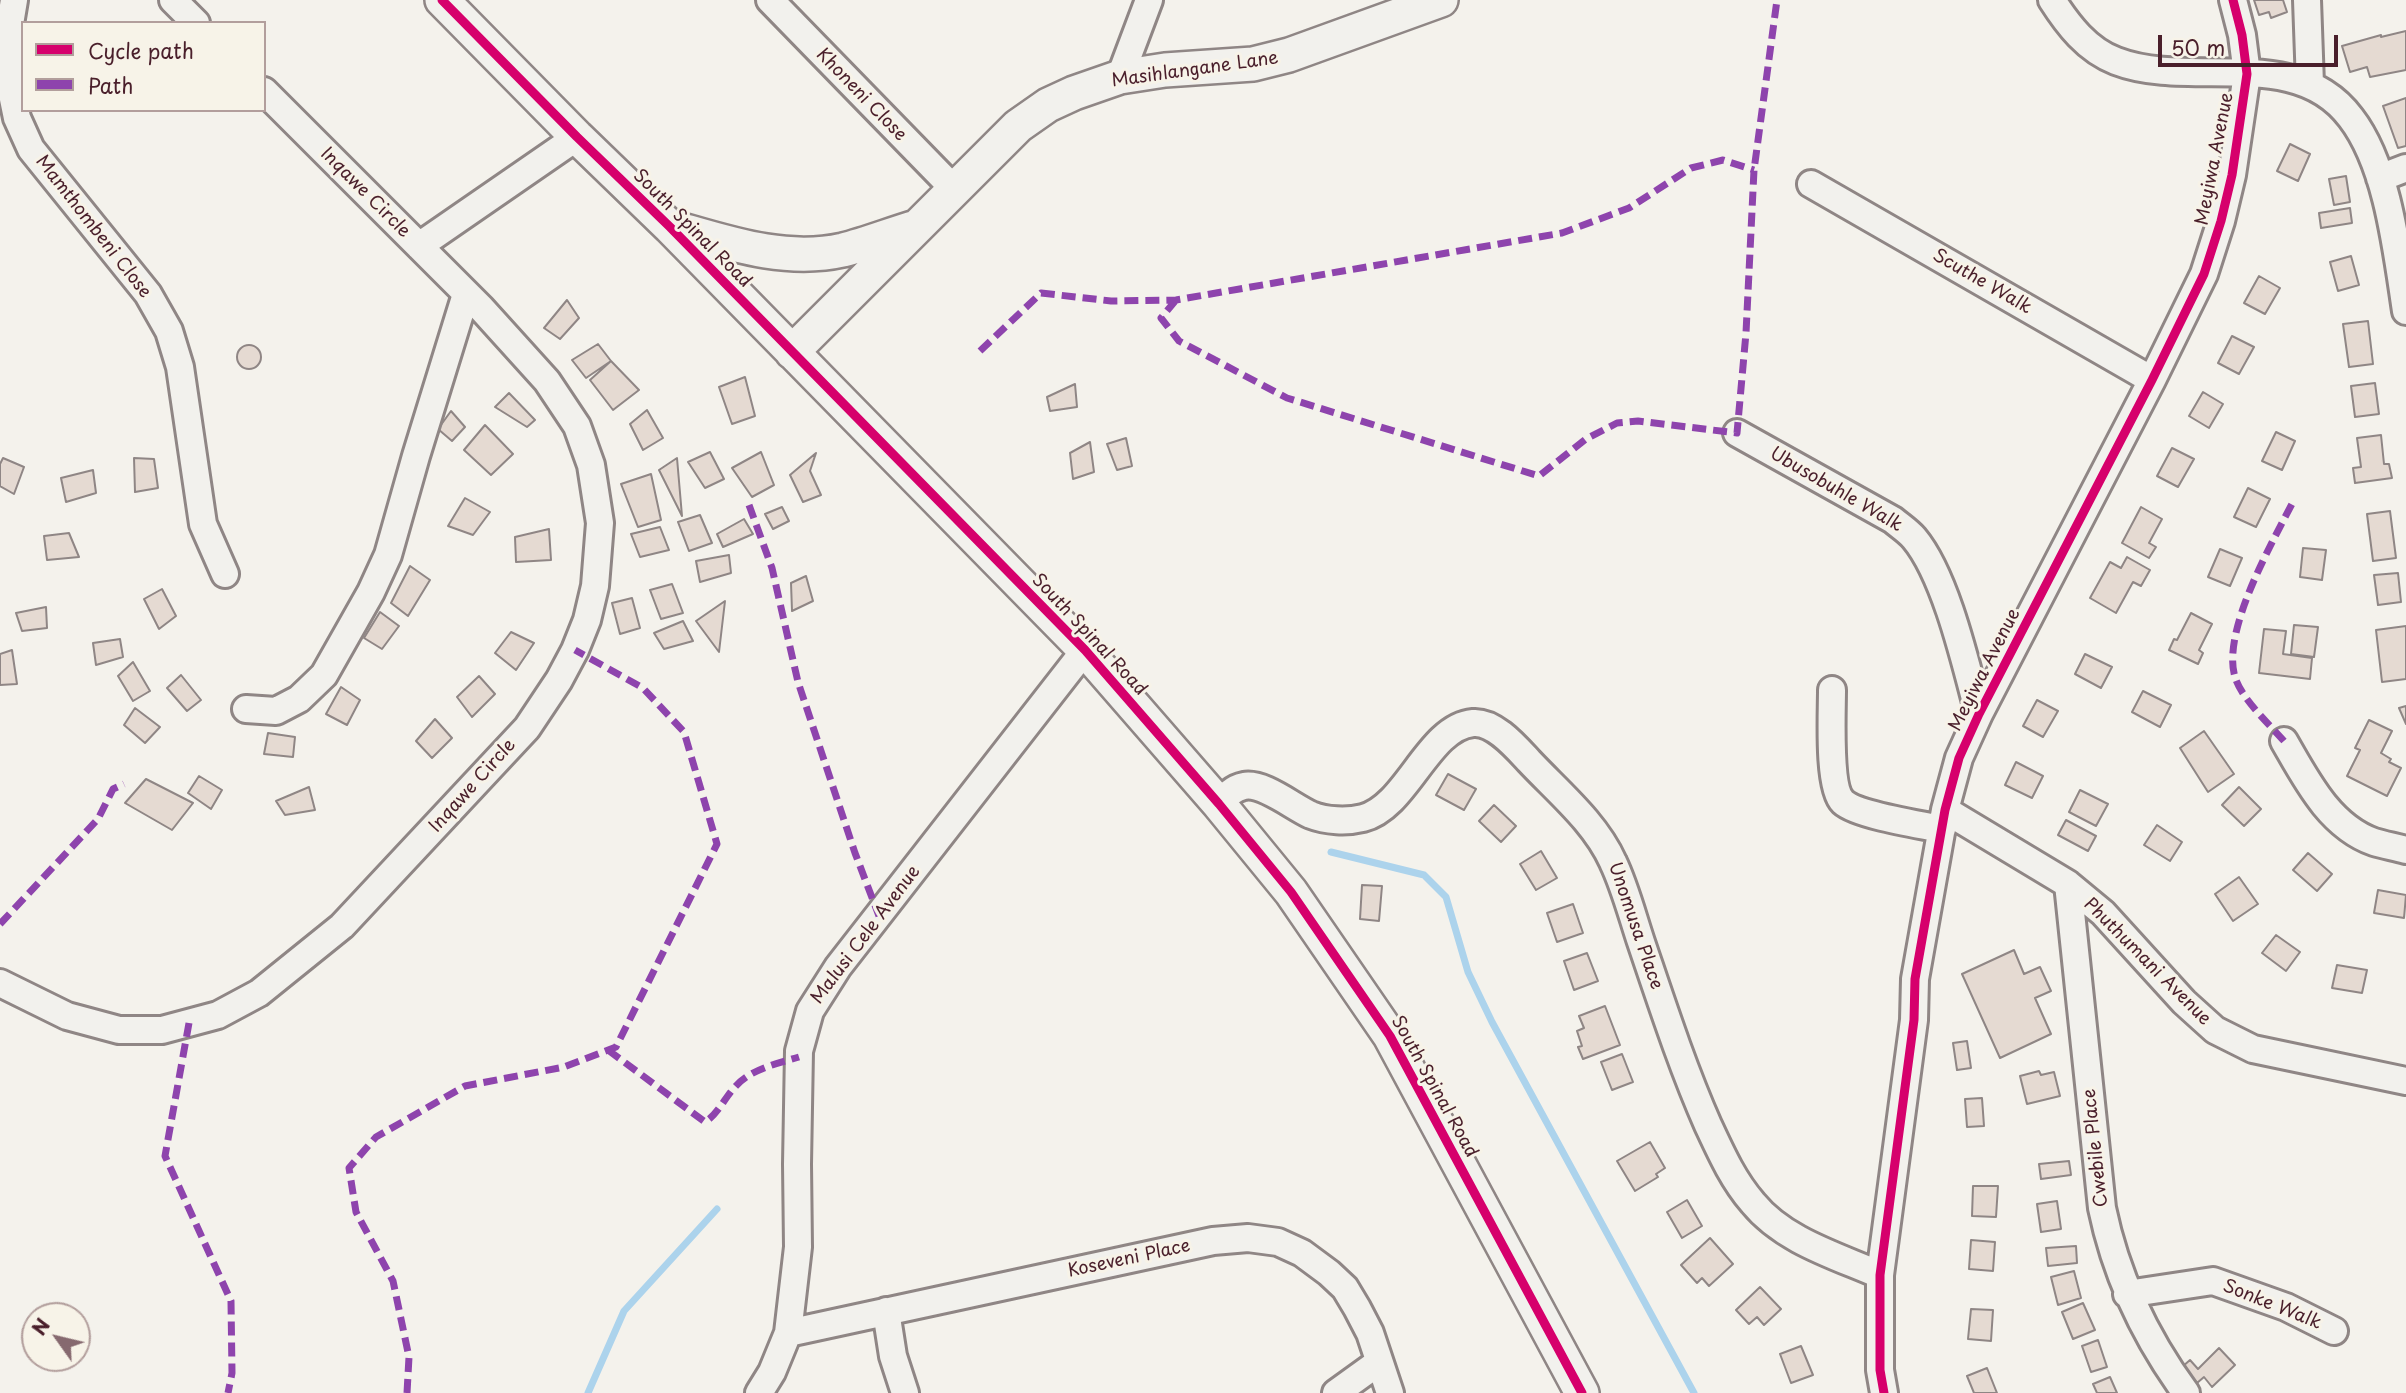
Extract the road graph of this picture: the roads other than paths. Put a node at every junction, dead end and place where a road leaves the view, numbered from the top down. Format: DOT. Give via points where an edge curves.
graph roads {
  1 [pos="14,0"];
  2 [pos="173,0"];
  3 [pos="442,0"];
  4 [pos="770,0"];
  5 [pos="1149,0"];
  6 [pos="1441,0"];
  7 [pos="2052,0"];
  8 [pos="2233,0"];
  9 [pos="2307,0"];
  10 [pos="194,21"];
  11 [pos="2247,74"];
  12 [pos="1120,78"];
  13 [pos="2310,84"];
  14 [pos="266,93"];
  15 [pos="577,137"];
  16 [pos="2406,168"];
  17 [pos="2380,177"];
  18 [pos="1811,184"];
  19 [pos="954,189"];
  20 [pos="670,227"];
  21 [pos="918,227"];
  22 [pos="419,246"];
  23 [pos="466,294"];
  24 [pos="2406,311"];
  25 [pos="792,352"];
  26 [pos="2152,380"];
  27 [pos="1737,433"];
  28 [pos="225,574"];
  29 [pos="1085,650"];
  30 [pos="1832,690"];
  31 [pos="246,709"];
  32 [pos="1979,714"];
  33 [pos="2284,741"];
  34 [pos="1219,804"];
  35 [pos="1943,820"];
  36 [pos="2406,850"];
  37 [pos="2068,884"];
  38 [pos="0,983"];
  39 [pos="2406,1080"];
  40 [pos="1880,1275"];
  41 [pos="2127,1294"];
  42 [pos="886,1311"];
  43 [pos="2334,1331"];
  44 [pos="788,1333"];
  45 [pos="1380,1362"];
  46 [pos="759,1393"];
  47 [pos="905,1393"];
  48 [pos="1336,1393"];
  49 [pos="1390,1393"];
  50 [pos="1582,1393"];
  51 [pos="1884,1393"];
  52 [pos="2186,1393"];
  1 -- 28 [label="street, Mamthombeni Close" via="8,36 17,118 31,149 148,293 169,331 180,367 203,524"];
  2 -- 10 [label="street"];
  3 -- 15 [label="street, South Spinal Road"];
  4 -- 19 [label="street, Khoneni Close"];
  5 -- 12 [label="street"];
  6 -- 12 [label="street, Masihlangane Lane" via="1253,64"];
  7 -- 11 [label="street" via="2087,44 2114,61 2146,70"];
  8 -- 11 [label="street, Meyiwa Avenue"];
  9 -- 13 [label="street"];
  11 -- 13 [label="street"];
  11 -- 26 [label="street, Meyiwa Avenue" via="2221,221 2204,274"];
  12 -- 19 [label="street, Masihlangane Lane" via="1048,105 1018,126"];
  13 -- 17 [label="street" via="2334,99 2352,119"];
  14 -- 22 [label="street, Inqawe Circle"];
  15 -- 20 [label="street, South Spinal Road"];
  15 -- 22 [label="street"];
  16 -- 17 [label="street"];
  17 -- 24 [label="street"];
  18 -- 26 [label="street, Scuthe Walk"];
  19 -- 21 [label="street, Masihlangane Lane"];
  20 -- 21 [label="street" via="739,247 788,254 843,250"];
  20 -- 25 [label="street, South Spinal Road"];
  21 -- 25 [label="street, Masihlangane Lane"];
  22 -- 23 [label="street, Inqawe Circle"];
  23 -- 31 [label="street" via="388,555 371,592 324,675 299,699 276,711"];
  23 -- 38 [label="street, Inqawe Circle" via="547,381 576,426 591,465 600,523 594,586 587,620 559,680 527,727 342,926 259,993 218,1016 162,1030 119,1030 67,1016"];
  25 -- 29 [label="street, South Spinal Road"];
  26 -- 32 [label="street, Meyiwa Avenue"];
  27 -- 32 [label="street, Ubusobuhle Walk" via="1893,520 1912,536 1939,583"];
  29 -- 34 [label="street, South Spinal Road"];
  29 -- 44 [label="street, Malusi Cele Avenue" via="838,967 810,1011 799,1051 798,1247"];
  30 -- 35 [label="street, Phuthumani Avenue" via="1834,786 1843,802 1867,812"];
  32 -- 35 [label="street, Meyiwa Avenue" via="1959,758"];
  33 -- 36 [label="street" via="2315,793 2342,824 2371,841"];
  34 -- 40 [label="street, Unomusa Place" via="1234,789 1246,785 1326,820 1365,818 1397,794 1451,733 1474,723 1499,733 1590,825 1613,861 1687,1078 1739,1185 1767,1219 1785,1232"];
  34 -- 50 [label="street, South Spinal Road" via="1291,892 1390,1036"];
  35 -- 37 [label="street, Phuthumani Avenue"];
  35 -- 40 [label="street, Meyiwa Avenue" via="1916,979"];
  37 -- 39 [label="street, Phuthumani Avenue" via="2103,913 2214,1030 2253,1049"];
  37 -- 41 [label="street, Cwebile Place" via="2102,1208"];
  40 -- 51 [label="street, Meyiwa Avenue"];
  41 -- 43 [label="street, Sonke Walk" via="2213,1281 2286,1307"];
  41 -- 52 [label="street, Cwebile Place" via="2165,1365"];
  42 -- 44 [label="street, Koseveni Place"];
  42 -- 45 [label="street, Koseveni Place" via="1213,1241 1248,1238 1278,1242 1302,1253 1345,1288"];
  42 -- 47 [label="street"];
  44 -- 46 [label="street, Malusi Cele Avenue"];
  45 -- 48 [label="street"];
  45 -- 49 [label="street, Koseveni Place"];
}
